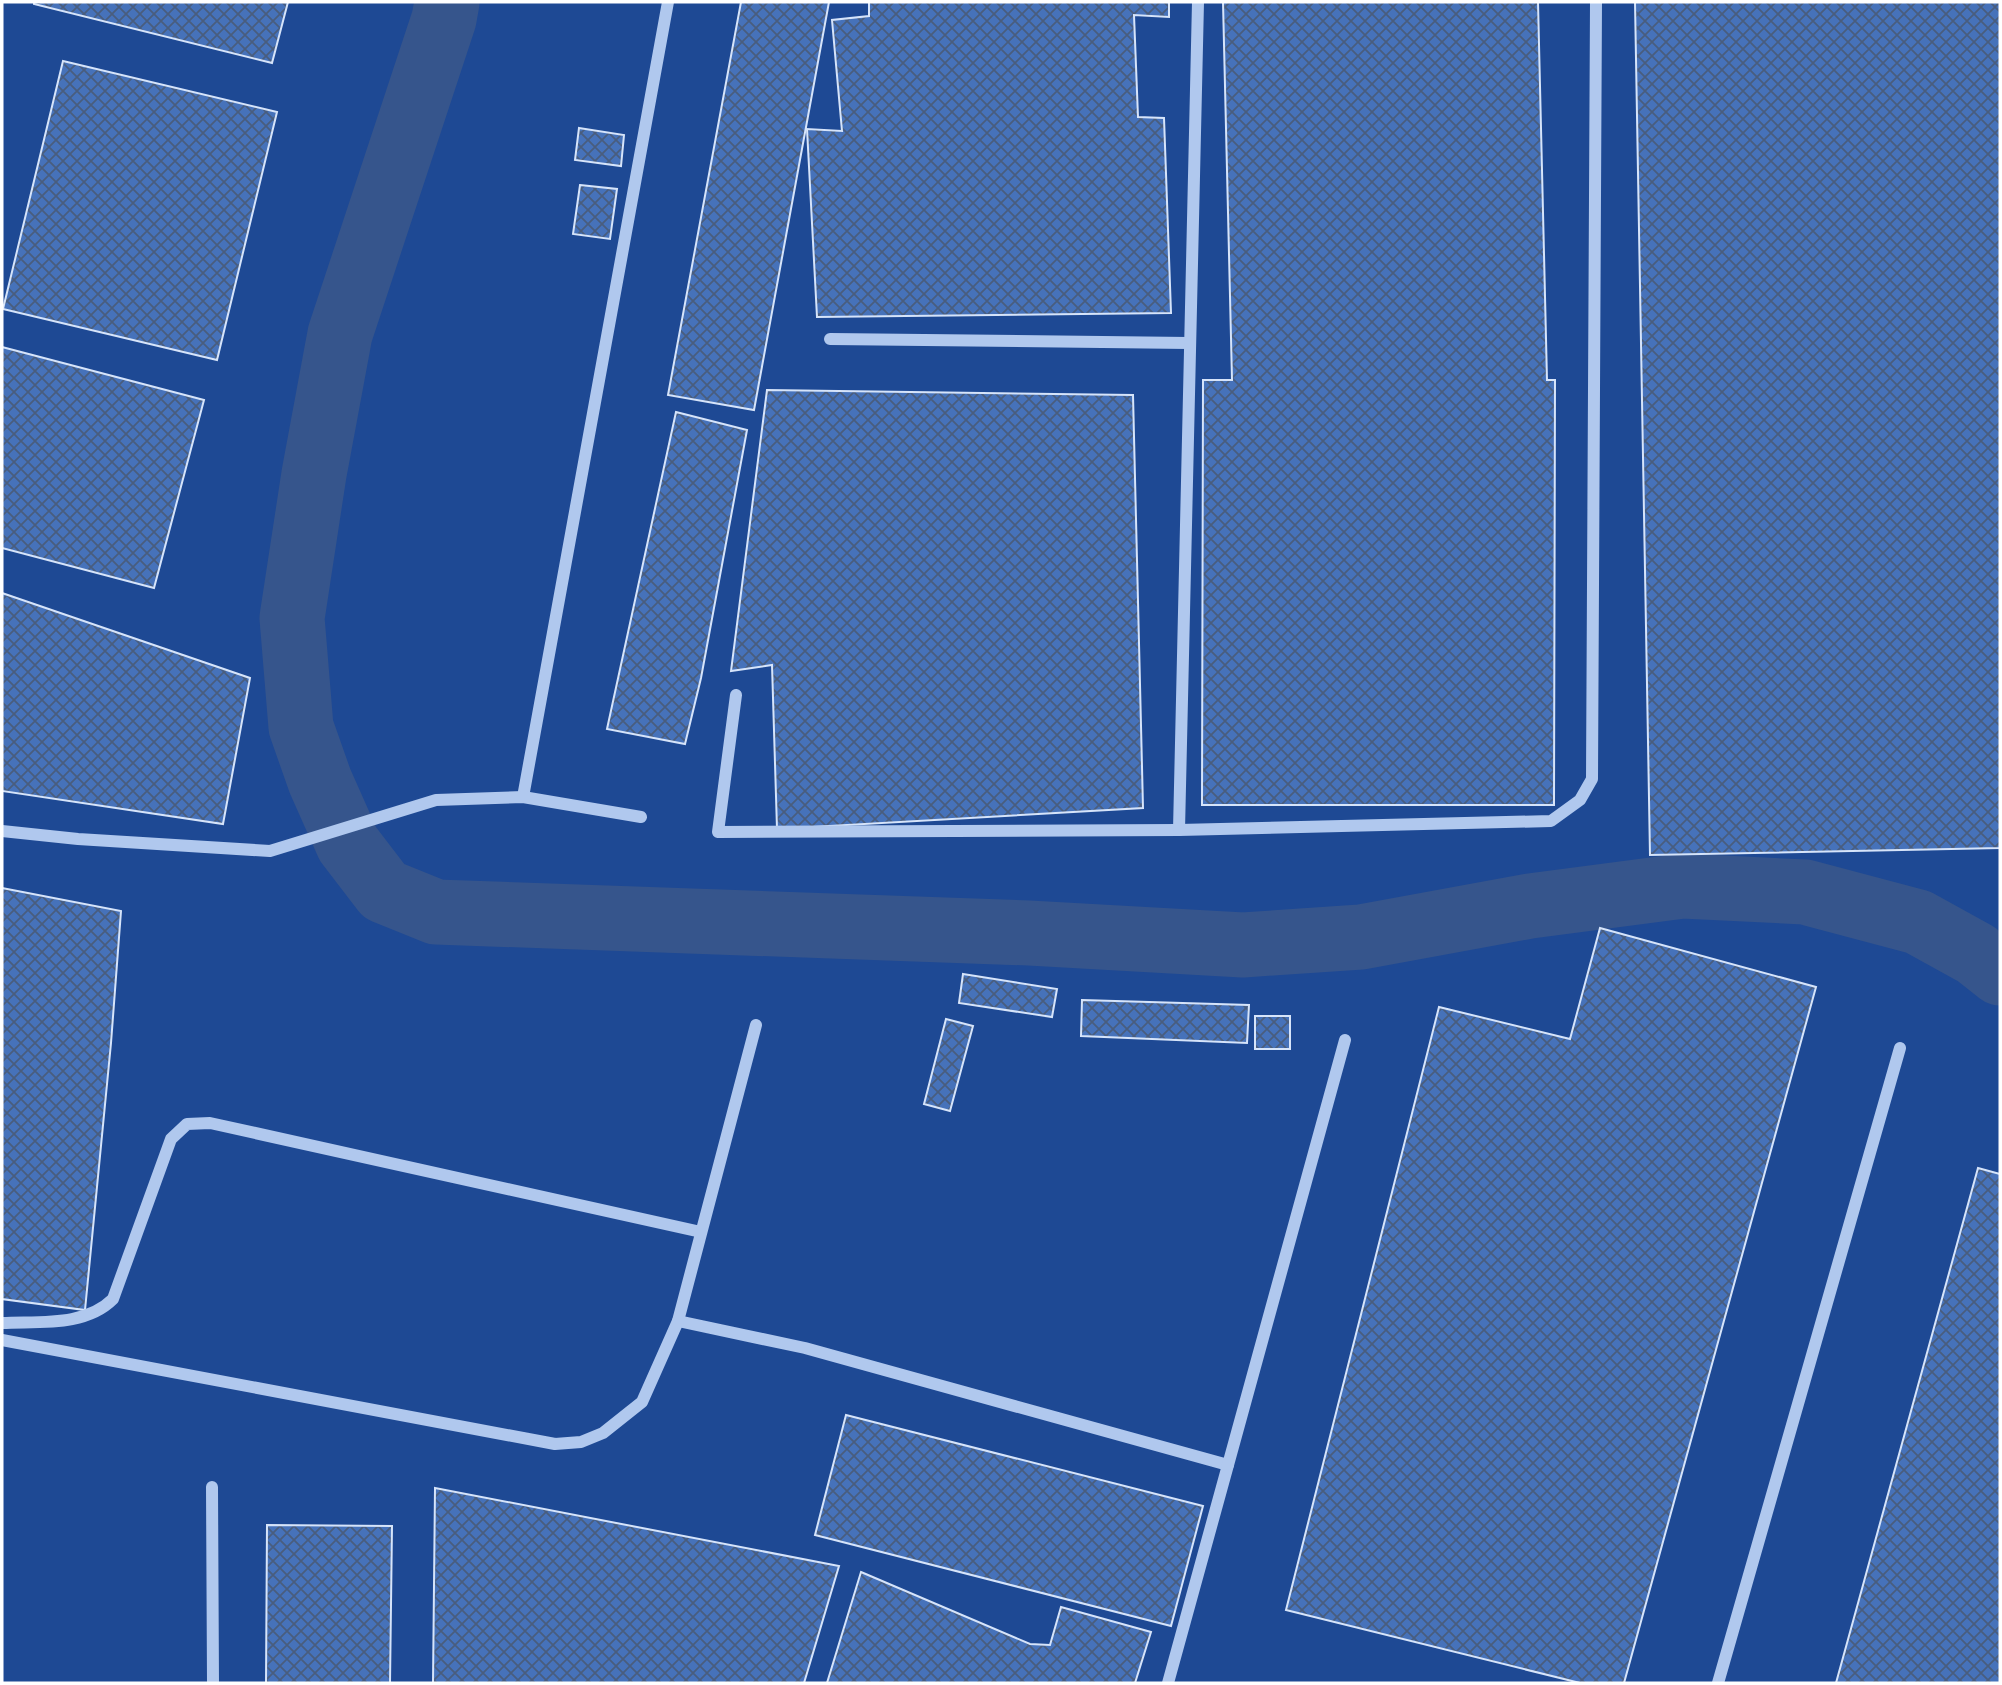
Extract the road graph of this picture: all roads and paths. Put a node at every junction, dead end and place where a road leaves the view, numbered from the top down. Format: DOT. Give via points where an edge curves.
graph roads {
  1 [pos="668,2"];
  2 [pos="1198,2"];
  3 [pos="1596,2"];
  4 [pos="830,339"];
  5 [pos="1189,343"];
  6 [pos="736,695"];
  7 [pos="523,797"];
  8 [pos="641,817"];
  9 [pos="1179,830"];
  10 [pos="2,831"];
  11 [pos="756,1025"];
  12 [pos="1345,1040"];
  13 [pos="1900,1048"];
  14 [pos="701,1232"];
  15 [pos="678,1321"];
  16 [pos="2,1323"];
  17 [pos="2,1340"];
  18 [pos="1228,1465"];
  19 [pos="212,1487"];
  20 [pos="214,1683"];
  21 [pos="1168,1683"];
  22 [pos="1718,1683"];
  1 -- 7 [label="lane"];
  2 -- 5 [label="lane"];
  3 -- 9 [label="lane" via="1592,779 1580,800 1552,821"];
  4 -- 5 [label="lane"];
  5 -- 9 [label="lane"];
  6 -- 9 [label="lane" via="718,832"];
  7 -- 8 [label="lane"];
  7 -- 10 [label="lane" via="436,800 270,851"];
  11 -- 14 [label="lane"];
  12 -- 18 [label="lane"];
  13 -- 22 [label="lane"];
  14 -- 15 [label="lane"];
  14 -- 16 [label="lane" via="210,1123 187,1124 172,1139 113,1299 88,1317"];
  15 -- 17 [label="lane" via="642,1402 603,1433 581,1442 555,1444"];
  15 -- 18 [label="lane" via="805,1348"];
  18 -- 21 [label="lane"];
  19 -- 20 [label="lane"];
}
